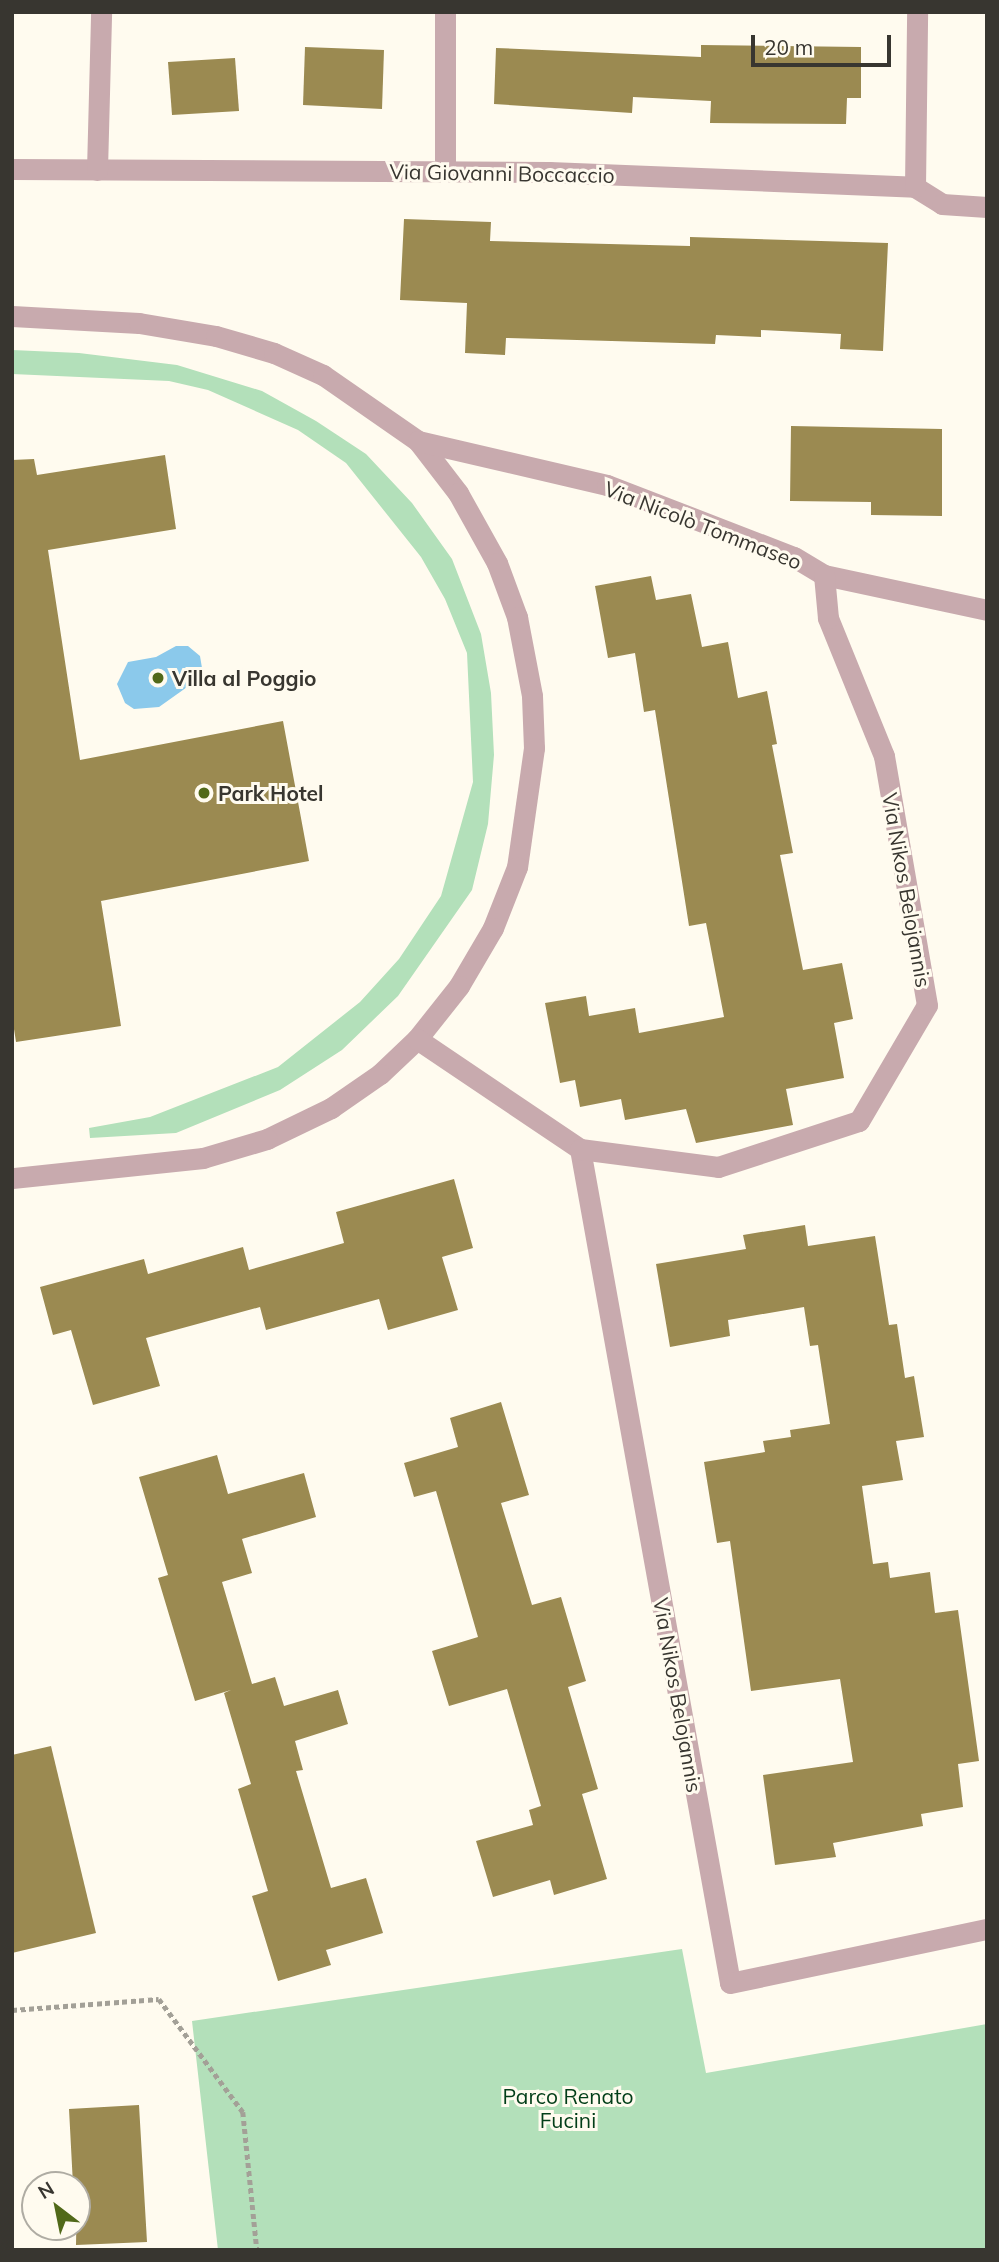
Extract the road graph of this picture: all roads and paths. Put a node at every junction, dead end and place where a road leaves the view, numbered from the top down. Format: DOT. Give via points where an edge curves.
graph roads {
  1 [pos="101,12"];
  2 [pos="445,12"];
  3 [pos="917,12"];
  4 [pos="12,169"];
  5 [pos="97,170"];
  6 [pos="445,172"];
  7 [pos="915,187"];
  8 [pos="987,207"];
  9 [pos="12,316"];
  10 [pos="418,441"];
  11 [pos="824,575"];
  12 [pos="987,610"];
  13 [pos="417,1039"];
  14 [pos="580,1149"];
  15 [pos="12,1178"];
  16 [pos="987,1929"];
  17 [pos="12,2010"];
  18 [pos="257,2250"];
  1 -- 5 [label="street"];
  2 -- 6 [label="street"];
  3 -- 7 [label="street"];
  4 -- 5 [label="street, Via Giovanni Boccaccio"];
  5 -- 6 [label="street, Via Giovanni Boccaccio"];
  6 -- 7 [label="street, Via Giovanni Boccaccio"];
  7 -- 8 [label="street, Via Giovanni Boccaccio" via="942,204"];
  9 -- 10 [label="street" via="139,323 216,336 274,353 323,375"];
  10 -- 11 [label="street, Via Nicolò Tommaseo" via="607,485 793,557"];
  10 -- 13 [label="street" via="458,494 497,563 517,617 533,696 534,748 517,867 493,928 459,986"];
  11 -- 12 [label="street, Via Nicolò Tommaseo"];
  11 -- 14 [label="street, Via Nikos Belojannis" via="828,618 884,756 927,1005 859,1121 718,1167"];
  13 -- 14 [label="street, Via Nikos Belojannis"];
  13 -- 15 [label="street" via="380,1074 331,1108 267,1139 204,1158"];
  14 -- 16 [label="street, Via Nikos Belojannis" via="730,1983"];
  17 -- 18 [label="path" via="159,1998 243,2112"];
}
